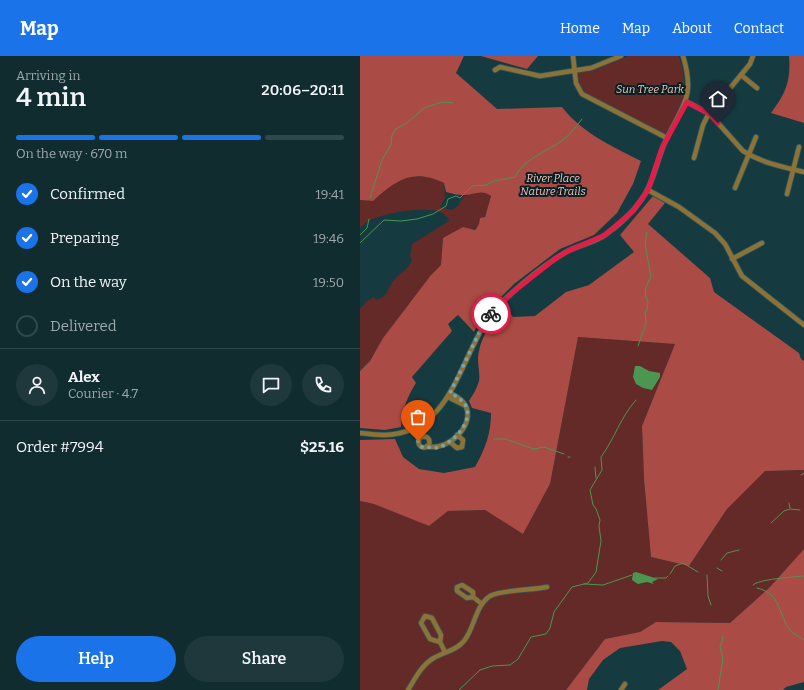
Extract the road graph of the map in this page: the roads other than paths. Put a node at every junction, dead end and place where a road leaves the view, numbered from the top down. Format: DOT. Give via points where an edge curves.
graph roads {
  1 [pos="573,56"];
  2 [pos="621,56"];
  3 [pos="683,56"];
  4 [pos="753,56"];
  5 [pos="495,70"];
  6 [pos="573,71"];
  7 [pos="742,75"];
  8 [pos="756,88"];
  9 [pos="687,102"];
  10 [pos="710,114"];
  11 [pos="756,137"];
  12 [pos="667,138"];
  13 [pos="798,147"];
  14 [pos="749,154"];
  15 [pos="694,158"];
  16 [pos="793,169"];
  17 [pos="804,172"];
  18 [pos="735,188"];
  19 [pos="648,190"];
  20 [pos="787,194"];
  21 [pos="762,243"];
  22 [pos="732,259"];
  23 [pos="804,325"];
  24 [pos="449,395"];
  25 [pos="360,433"];
  26 [pos="457,435"];
  27 [pos="450,442"];
  28 [pos="427,446"];
  29 [pos="547,587"];
  30 [pos="473,597"];
  31 [pos="482,604"];
  32 [pos="440,642"];
  33 [pos="445,652"];
  34 [pos="625,684"];
  35 [pos="408,690"];
  36 [pos="621,690"];
  1 -- 6 [label="street"];
  2 -- 6 [label="street" via="591,68"];
  3 -- 9 [label="street" via="689,77"];
  4 -- 7 [label="street"];
  5 -- 6 [label="street" via="500,67 540,76"];
  6 -- 12 [label="street" via="582,94"];
  7 -- 8 [label="street"];
  7 -- 10 [label="street"];
  9 -- 10 [label="street"];
  9 -- 12 [label="street"];
  10 -- 14 [label="street" via="743,151"];
  10 -- 15 [label="street" via="703,125"];
  11 -- 14 [label="street"];
  12 -- 19 [label="street"];
  13 -- 16 [label="street"];
  14 -- 16 [label="street" via="766,162"];
  14 -- 18 [label="street"];
  16 -- 17 [label="street"];
  16 -- 20 [label="street"];
  19 -- 22 [label="street" via="679,207 715,233 725,244"];
  19 -- 24 [label="street" via="633,211 605,235 556,258 502,302 488,317 480,331"];
  21 -- 22 [label="street"];
  22 -- 23 [label="street" via="742,276"];
  24 -- 25 [label="street" via="437,412 408,431 385,435"];
  24 -- 26 [label="street" via="462,400 467,414 466,422"];
  26 -- 27 [label="street"];
  26 -- 27 [label="street" via="463,440 462,447 457,448"];
  27 -- 28 [label="street" via="436,448"];
  29 -- 31 [label="street" via="502,592"];
  30 -- 31 [label="street"];
  31 -- 33 [label="street" via="463,642"];
  32 -- 32 [label="street" via="441,635 432,618 425,616 421,623 427,634 434,641"];
  32 -- 33 [label="street"];
  33 -- 35 [label="street" via="427,663"];
  34 -- 36 [label="street"];
}
